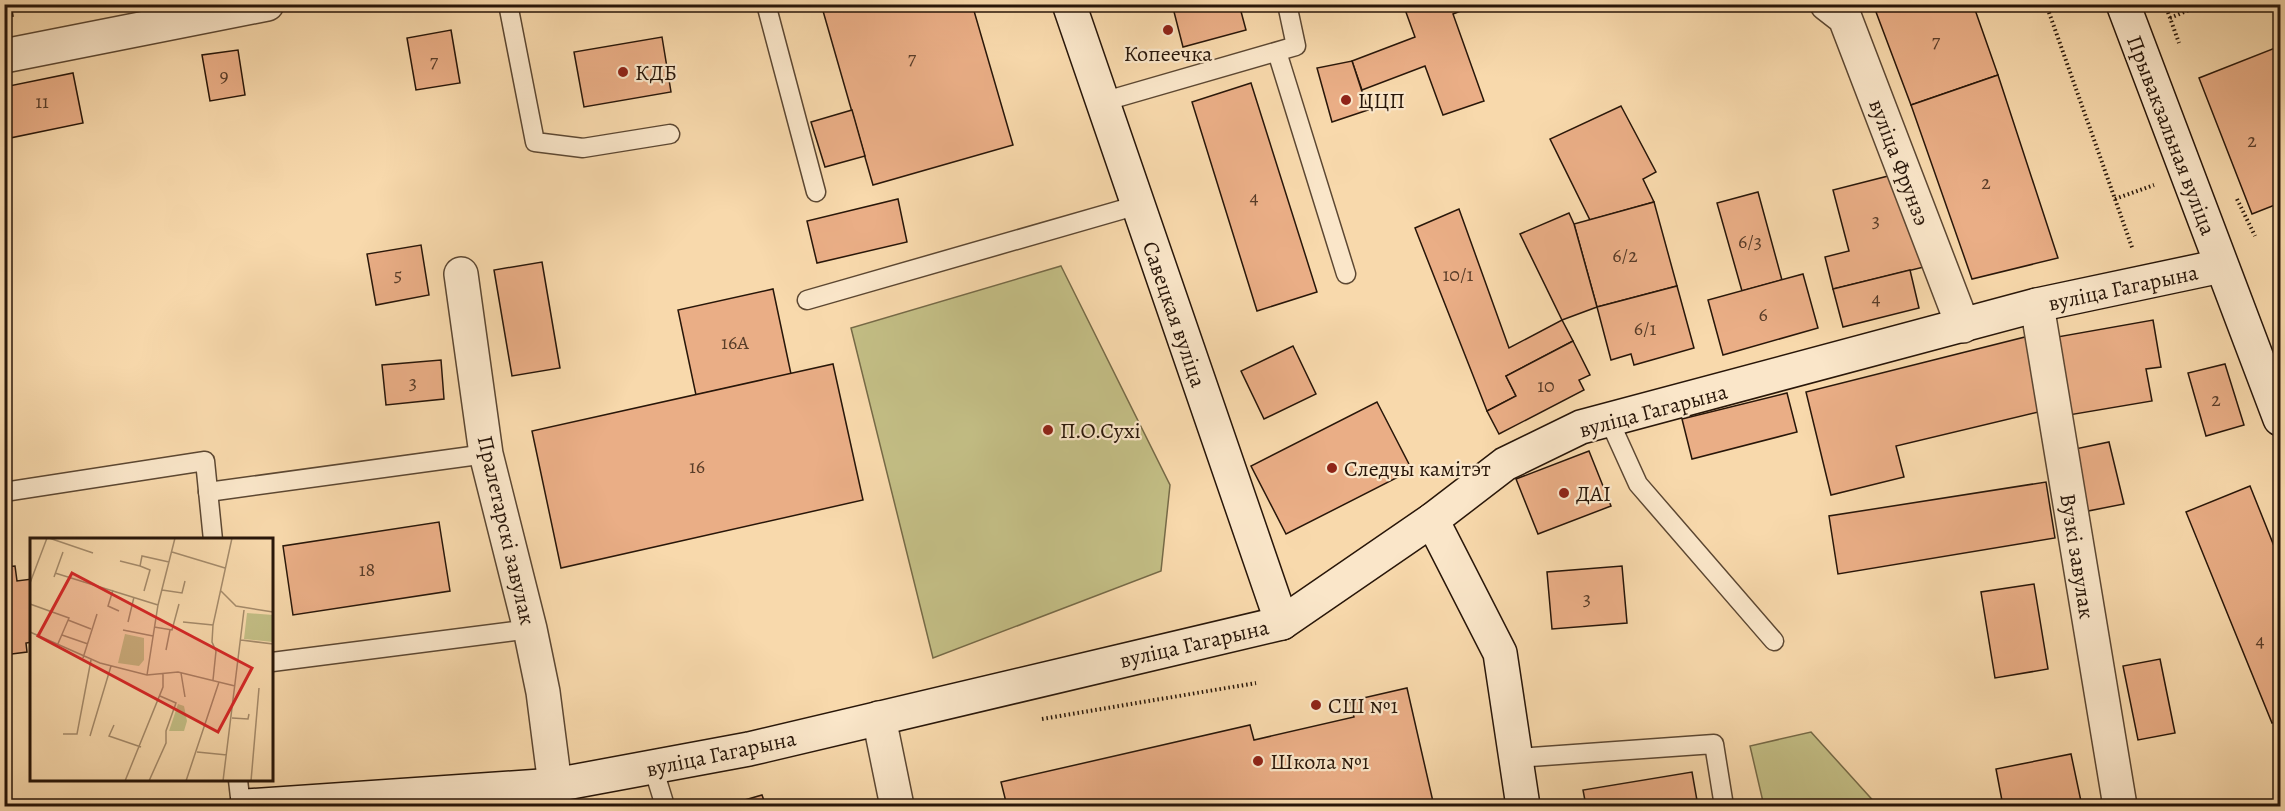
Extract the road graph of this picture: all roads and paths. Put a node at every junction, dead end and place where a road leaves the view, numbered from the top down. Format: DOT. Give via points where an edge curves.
graph roads {
  1 [pos="267,4"];
  2 [pos="508,4"];
  3 [pos="766,4"];
  4 [pos="1069,4"];
  5 [pos="1287,4"];
  6 [pos="1827,4"];
  7 [pos="2046,4"];
  8 [pos="2123,4"];
  9 [pos="2204,4"];
  10 [pos="2170,18"];
  11 [pos="1277,52"];
  12 [pos="4,56"];
  13 [pos="1102,102"];
  14 [pos="670,134"];
  15 [pos="816,192"];
  16 [pos="1138,205"];
  17 [pos="2221,266"];
  18 [pos="461,274"];
  19 [pos="1346,274"];
  20 [pos="2145,282"];
  21 [pos="807,300"];
  22 [pos="2037,305"];
  23 [pos="1964,326"];
  24 [pos="2280,419"];
  25 [pos="1609,420"];
  26 [pos="486,453"];
  27 [pos="4,492"];
  28 [pos="208,492"];
  29 [pos="1432,520"];
  30 [pos="213,538"];
  31 [pos="1282,623"];
  32 [pos="530,629"];
  33 [pos="1774,641"];
  34 [pos="273,662"];
  35 [pos="879,718"];
  36 [pos="1516,758"];
  37 [pos="653,767"];
  38 [pos="238,781"];
  39 [pos="555,785"];
  40 [pos="241,807"];
  41 [pos="246,807"];
  42 [pos="665,807"];
  43 [pos="897,807"];
  44 [pos="1523,807"];
  45 [pos="1724,807"];
  46 [pos="2120,807"];
  1 -- 12 [label="street"];
  2 -- 14 [label="lane" via="535,142 583,148"];
  3 -- 15 [label="lane"];
  4 -- 13 [label="street, Савецкая вуліца"];
  5 -- 11 [label="lane" via="1296,46"];
  6 -- 23 [label="street, вуліца Фрунзэ" via="1845,18"];
  7 -- 20 [label="path"];
  8 -- 17 [label="street, Прывакзальная вуліца"];
  9 -- 10 [label="path"];
  11 -- 13 [label="lane"];
  11 -- 19 [label="lane"];
  13 -- 16 [label="street, Савецкая вуліца"];
  16 -- 21 [label="lane"];
  16 -- 31 [label="street, Савецкая вуліца"];
  17 -- 20 [label="street, вуліца Гагарына"];
  17 -- 24 [label="street, Прывакзальная вуліца"];
  18 -- 26 [label="street, Пралетарскі завулак"];
  20 -- 22 [label="street, вуліца Гагарына"];
  22 -- 23 [label="street, вуліца Гагарына"];
  22 -- 46 [label="street, Вузкі завулак"];
  23 -- 25 [label="street, вуліца Гагарына"];
  25 -- 29 [label="street, вуліца Гагарына" via="1581,427 1505,464"];
  25 -- 33 [label="lane" via="1638,484"];
  26 -- 28 [label="lane"];
  26 -- 32 [label="street, Пралетарскі завулак"];
  27 -- 28 [label="lane" via="205,461"];
  28 -- 30 [label="lane"];
  29 -- 31 [label="street, вуліца Гагарына"];
  29 -- 36 [label="street" via="1500,653"];
  31 -- 35 [label="street, вуліца Гагарына"];
  32 -- 34 [label="lane"];
  32 -- 39 [label="street, Пралетарскі завулак"];
  35 -- 37 [label="street, вуліца Гагарына"];
  35 -- 43 [label="street"];
  36 -- 44 [label="street"];
  36 -- 45 [label="lane" via="1714,744"];
  37 -- 39 [label="street, вуліца Гагарына"];
  37 -- 42 [label="lane"];
  38 -- 40 [label="lane"];
  39 -- 41 [label="street, вуліца Гагарына"];
}
